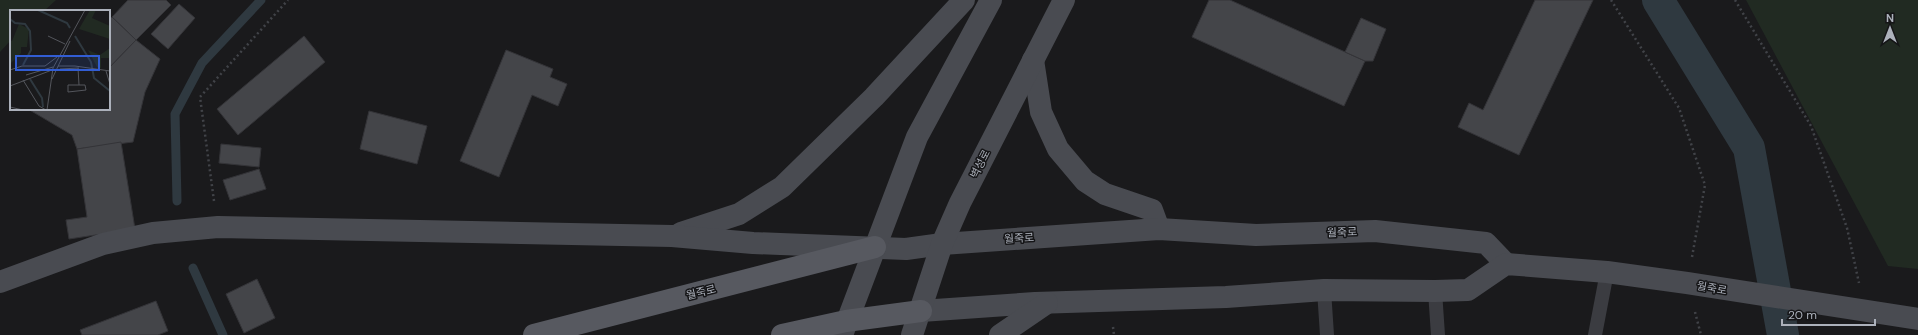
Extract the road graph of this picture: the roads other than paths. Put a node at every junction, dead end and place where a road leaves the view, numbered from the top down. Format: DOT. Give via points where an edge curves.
graph roads {
  1 [pos="964,0"];
  2 [pos="991,0"];
  3 [pos="1064,0"];
  4 [pos="1033,60"];
  5 [pos="1160,229"];
  6 [pos="672,236"];
  7 [pos="942,244"];
  8 [pos="875,247"];
  9 [pos="1506,264"];
  10 [pos="1607,272"];
  11 [pos="0,282"];
  12 [pos="1324,290"];
  13 [pos="1435,292"];
  14 [pos="1048,303"];
  15 [pos="921,312"];
  16 [pos="1918,319"];
  17 [pos="844,328"];
  18 [pos="534,335"];
  19 [pos="782,335"];
  20 [pos="912,335"];
  21 [pos="1000,335"];
  22 [pos="1327,335"];
  23 [pos="1438,335"];
  24 [pos="1595,335"];
  1 -- 6 [label="street" via="874,98 782,187 739,214"];
  2 -- 8 [label="street" via="917,137"];
  3 -- 4 [label="street, 벽성로"];
  4 -- 5 [label="street" via="1041,112 1058,149 1085,181 1105,194 1152,210"];
  4 -- 7 [label="street, 벽성로" via="960,203"];
  5 -- 7 [label="street, 월죽로"];
  5 -- 9 [label="street, 월죽로" via="1256,234 1375,231 1486,243"];
  6 -- 8 [label="street" via="753,243"];
  6 -- 11 [label="street" via="218,227 153,233 103,244"];
  7 -- 8 [label="street, 월죽로" via="906,249"];
  7 -- 15 [label="street, 벽성로"];
  8 -- 17 [label="street"];
  8 -- 18 [label="main road, 월죽로"];
  9 -- 10 [label="street, 월죽로"];
  9 -- 13 [label="street" via="1468,290"];
  10 -- 16 [label="street, 월죽로"];
  10 -- 24 [label="lane"];
  12 -- 13 [label="street"];
  12 -- 14 [label="street" via="1226,297"];
  12 -- 22 [label="lane"];
  13 -- 23 [label="lane"];
  14 -- 15 [label="street"];
  14 -- 21 [label="street"];
  15 -- 17 [label="main road"];
  15 -- 20 [label="street, 벽성로"];
  17 -- 19 [label="main road"];
}
